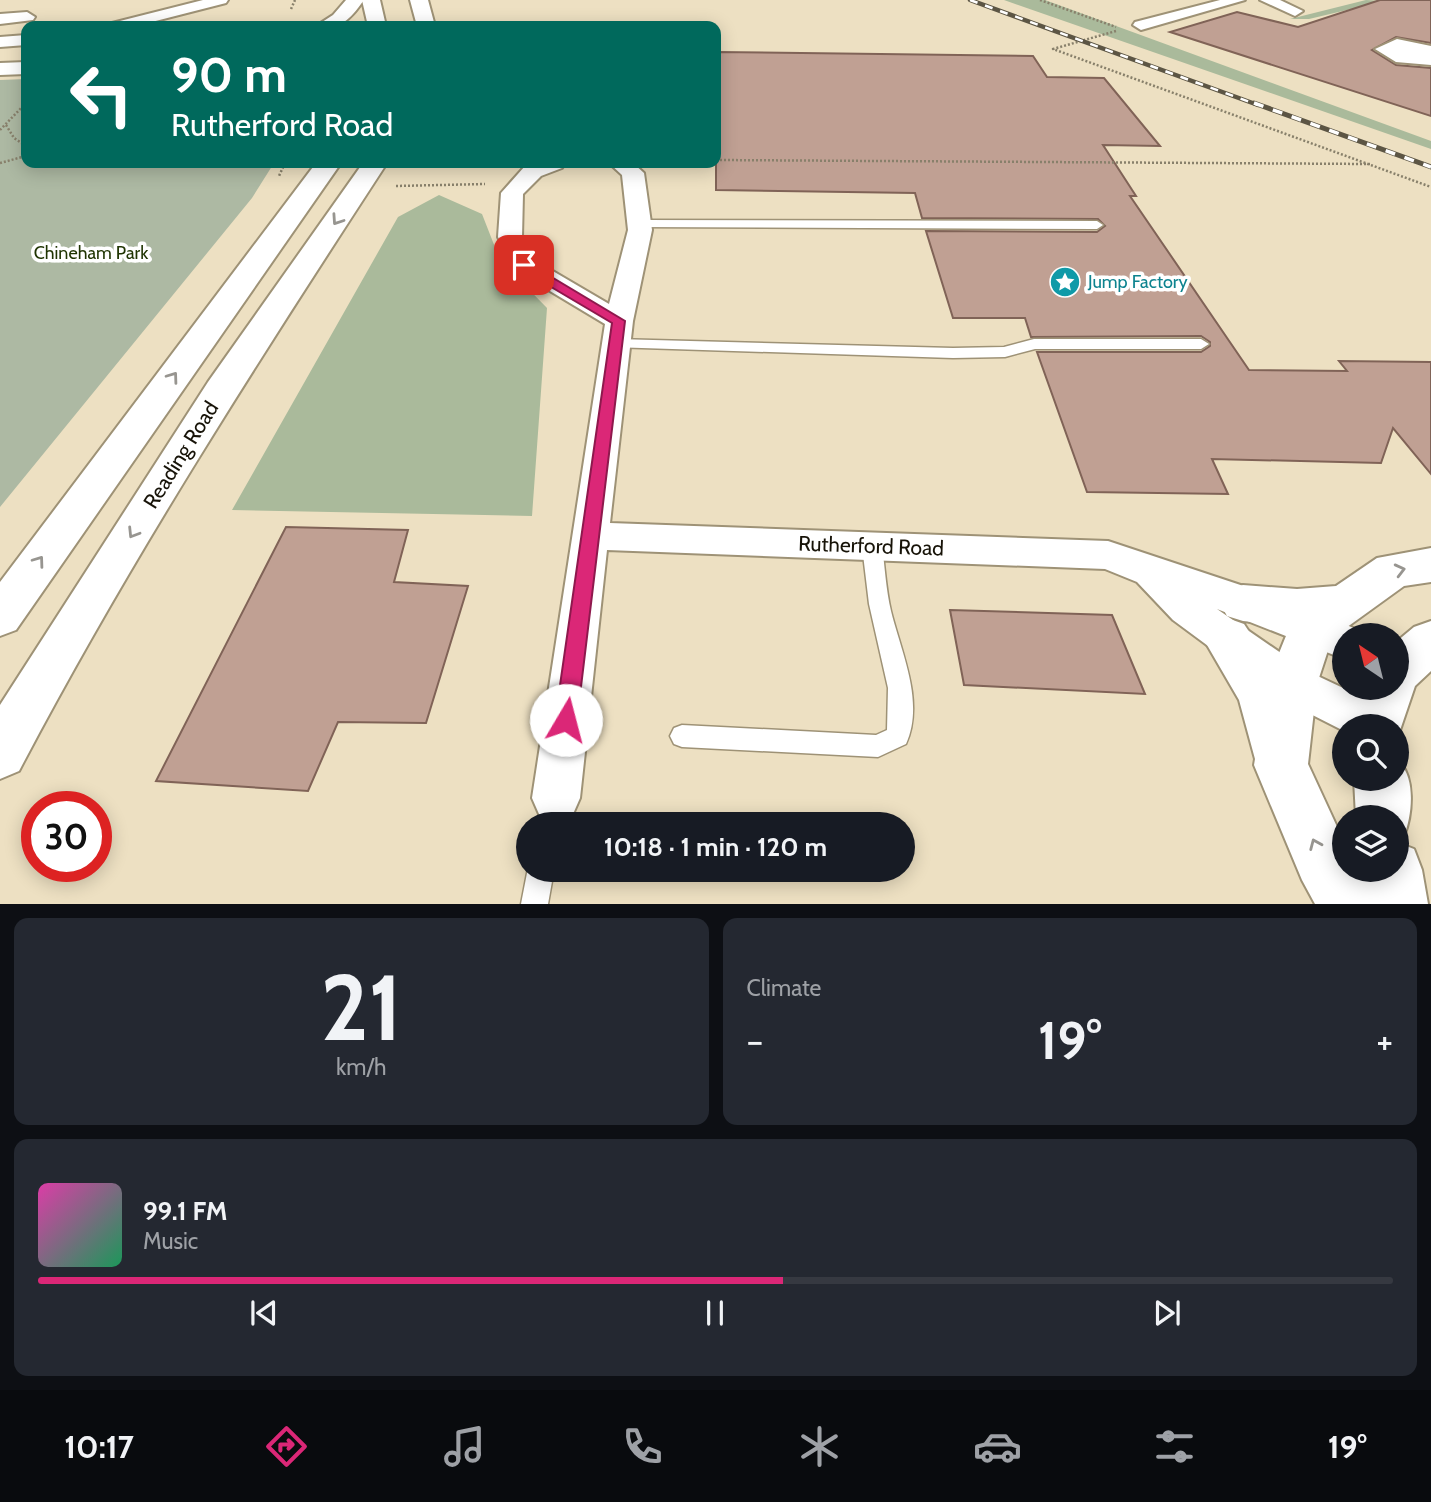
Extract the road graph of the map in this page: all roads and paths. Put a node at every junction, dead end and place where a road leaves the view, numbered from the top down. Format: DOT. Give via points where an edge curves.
graph roads {
  1 [pos="221,0"];
  2 [pos="295,0"];
  3 [pos="355,0"];
  4 [pos="371,0"];
  5 [pos="402,0"];
  6 [pos="419,0"];
  7 [pos="1040,0"];
  8 [pos="1238,0"];
  9 [pos="1267,0"];
  10 [pos="291,9"];
  11 [pos="1295,10"];
  12 [pos="27,17"];
  13 [pos="0,19"];
  14 [pos="137,21"];
  15 [pos="335,21"];
  16 [pos="376,21"];
  17 [pos="405,21"];
  18 [pos="425,21"];
  19 [pos="1141,25"];
  20 [pos="21,41"];
  21 [pos="0,43"];
  22 [pos="21,68"];
  23 [pos="0,69"];
  24 [pos="21,108"];
  25 [pos="6,125"];
  26 [pos="0,130"];
  27 [pos="21,143"];
  28 [pos="21,157"];
  29 [pos="721,160"];
  30 [pos="0,163"];
  31 [pos="1370,164"];
  32 [pos="326,168"];
  33 [pos="541,168"];
  34 [pos="626,168"];
  35 [pos="385,174"];
  36 [pos="496,184"];
  37 [pos="1431,187"];
  38 [pos="640,225"];
  39 [pos="1097,225"];
  40 [pos="628,276"];
  41 [pos="561,289"];
  42 [pos="617,333"];
  43 [pos="1201,344"];
  44 [pos="590,536"];
  45 [pos="872,546"];
  46 [pos="1431,565"];
  47 [pos="0,617"];
  48 [pos="1235,620"];
  49 [pos="1334,623"];
  50 [pos="1332,626"];
  51 [pos="1431,640"];
  52 [pos="1409,660"];
  53 [pos="1292,684"];
  54 [pos="1353,714"];
  55 [pos="682,736"];
  56 [pos="0,754"];
  57 [pos="1281,765"];
  58 [pos="553,811"];
  59 [pos="539,882"];
  60 [pos="1394,882"];
  61 [pos="534,904"];
  62 [pos="1348,904"];
  63 [pos="1398,904"];
  1 -- 14 [label="street"];
  2 -- 10 [label="path"];
  3 -- 15 [label="main road"];
  4 -- 16 [label="main road"];
  5 -- 17 [label="main road"];
  6 -- 18 [label="main road"];
  7 -- 31 [label="path" via="1124,29 1053,49"];
  8 -- 19 [label="street"];
  9 -- 11 [label="street"];
  12 -- 13 [label="street"];
  20 -- 21 [label="street"];
  22 -- 23 [label="main road"];
  24 -- 25 [label="path"];
  25 -- 26 [label="path"];
  25 -- 27 [label="path"];
  28 -- 30 [label="path"];
  29 -- 31 [label="path"];
  31 -- 37 [label="path"];
  47 -- 32 [label="main road, one-way"];
  33 -- 41 [label="street" via="512,193 510,237 524,265"];
  34 -- 38 [label="street" via="633,173"];
  35 -- 36 [label="path"];
  35 -- 56 [label="main road, Reading Road, one-way" via="221,390"];
  38 -- 39 [label="lane"];
  38 -- 40 [label="street"];
  40 -- 41 [label="street"];
  40 -- 42 [label="street"];
  41 -- 42 [label="street"];
  42 -- 43 [label="lane" via="953,353 1005,352 1034,344"];
  42 -- 44 [label="street"];
  44 -- 45 [label="street, Rutherford Road"];
  44 -- 58 [label="street"];
  45 -- 48 [label="street, Rutherford Road" via="1108,555 1149,572 1186,609"];
  45 -- 55 [label="lane" via="881,611 902,688 898,736 878,746"];
  49 -- 46 [label="main road, one-way" via="1393,570"];
  48 -- 49 [label="main road" via="1297,608"];
  48 -- 53 [label="street, Rutherford Road"];
  48 -- 57 [label="main road"];
  50 -- 53 [label="main road"];
  51 -- 52 [label="main road"];
  53 -- 54 [label="street, Rutherford Road"];
  53 -- 57 [label="main road"];
  62 -- 57 [label="main road, one-way" via="1322,860"];
  59 -- 61 [label="lane"];
  60 -- 63 [label="main road"];
}
